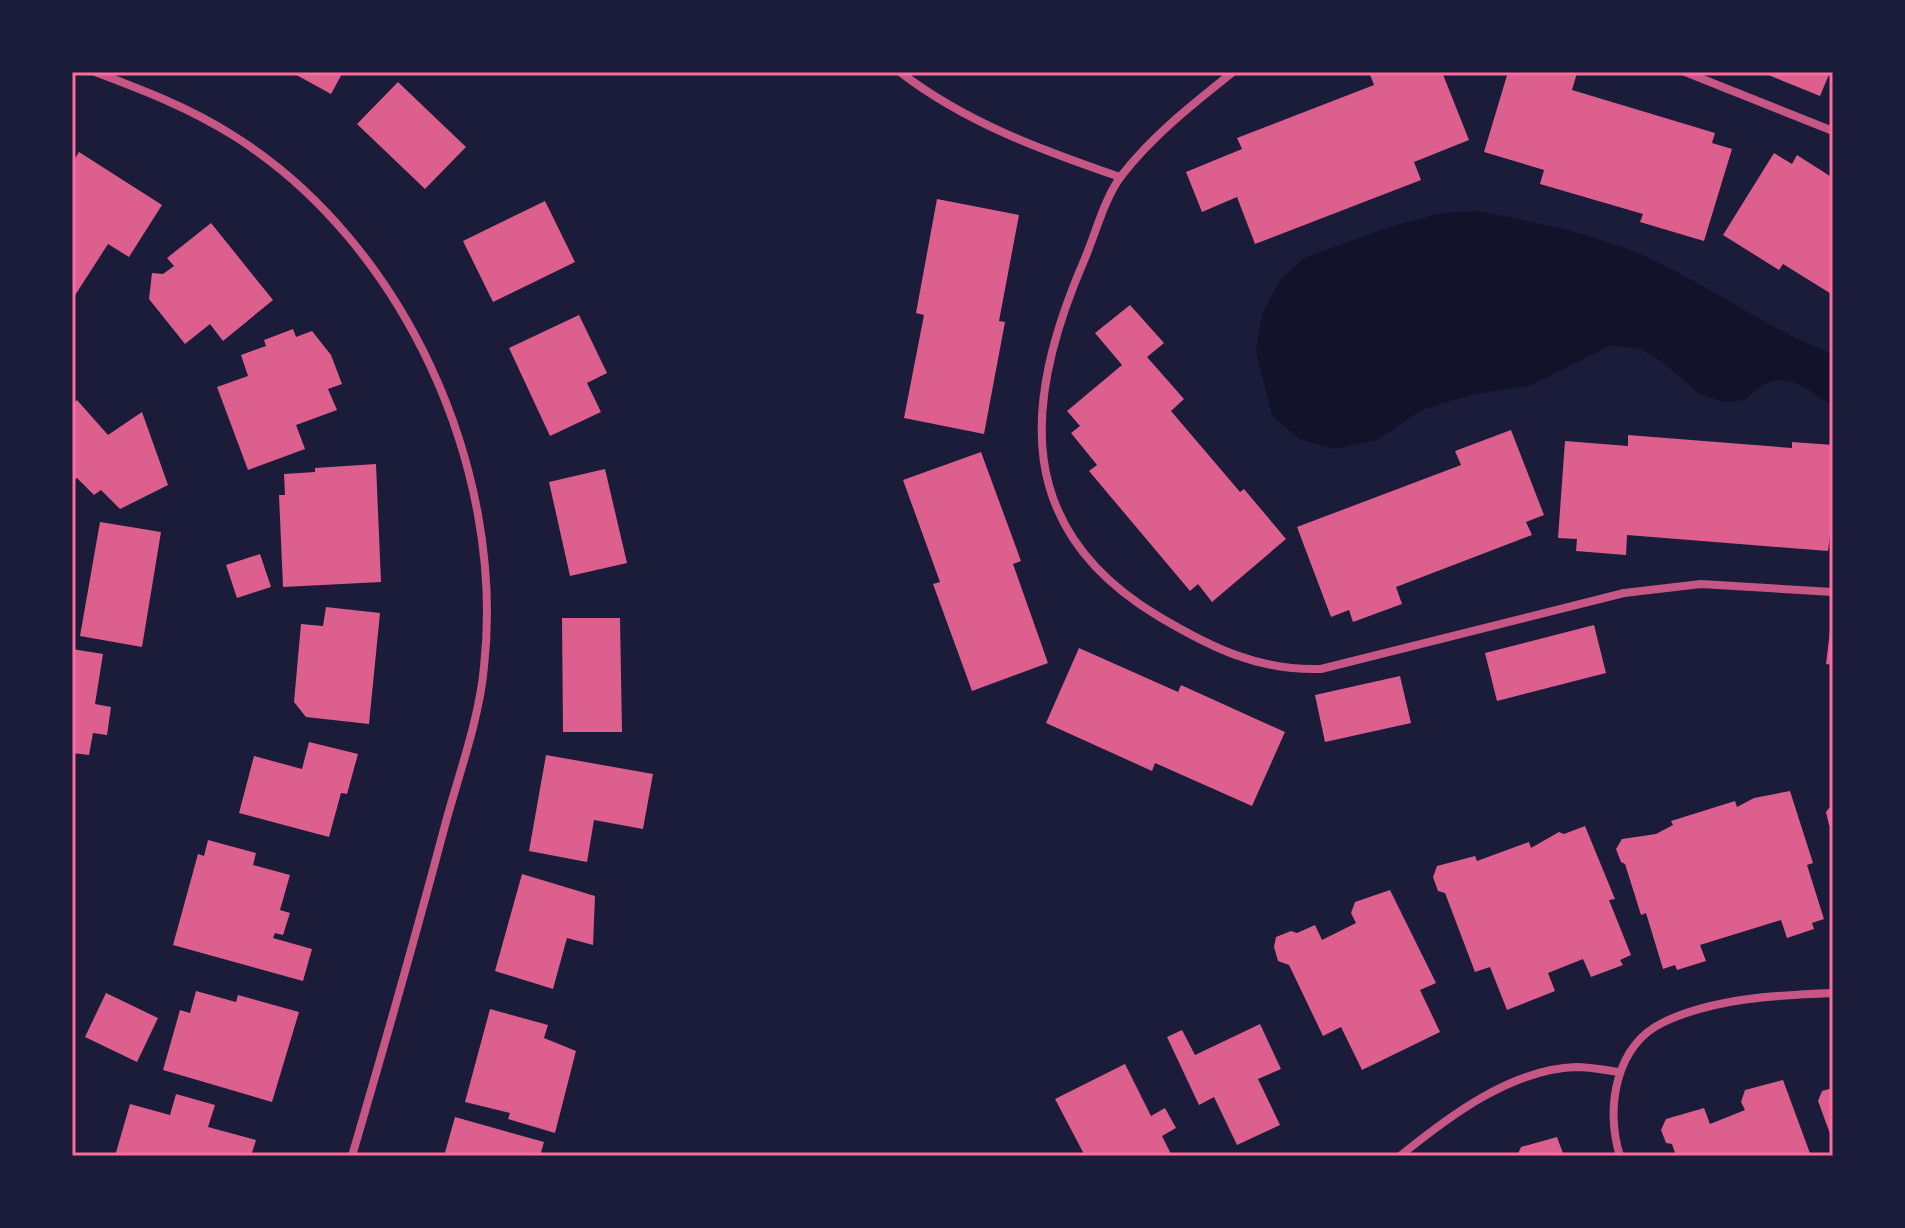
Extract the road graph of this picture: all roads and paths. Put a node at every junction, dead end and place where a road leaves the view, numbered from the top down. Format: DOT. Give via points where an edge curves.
graph roads {
  1 [pos="95,72"];
  2 [pos="900,72"];
  3 [pos="1233,72"];
  4 [pos="1685,72"];
  5 [pos="1833,131"];
  6 [pos="1120,177"];
  7 [pos="1833,592"];
  8 [pos="1833,993"];
  9 [pos="1619,1072"];
  10 [pos="352,1156"];
  11 [pos="1400,1156"];
  12 [pos="1620,1156"];
  1 -- 10 [label="street" via="174,102 236,137 298,186 351,242 395,297 453,421 469,469 487,590 484,668"];
  2 -- 6 [label="street" via="938,101 994,130"];
  3 -- 6 [label="street"];
  4 -- 5 [label="street"];
  6 -- 7 [label="street" via="1054,345 1044,396 1044,476 1073,544 1098,572 1204,644 1252,663 1321,669 1624,593 1701,584"];
  8 -- 9 [label="street" via="1736,1002 1661,1022 1638,1043"];
  9 -- 11 [label="street" via="1576,1067 1505,1087"];
  9 -- 12 [label="street" via="1612,1096"];
}
